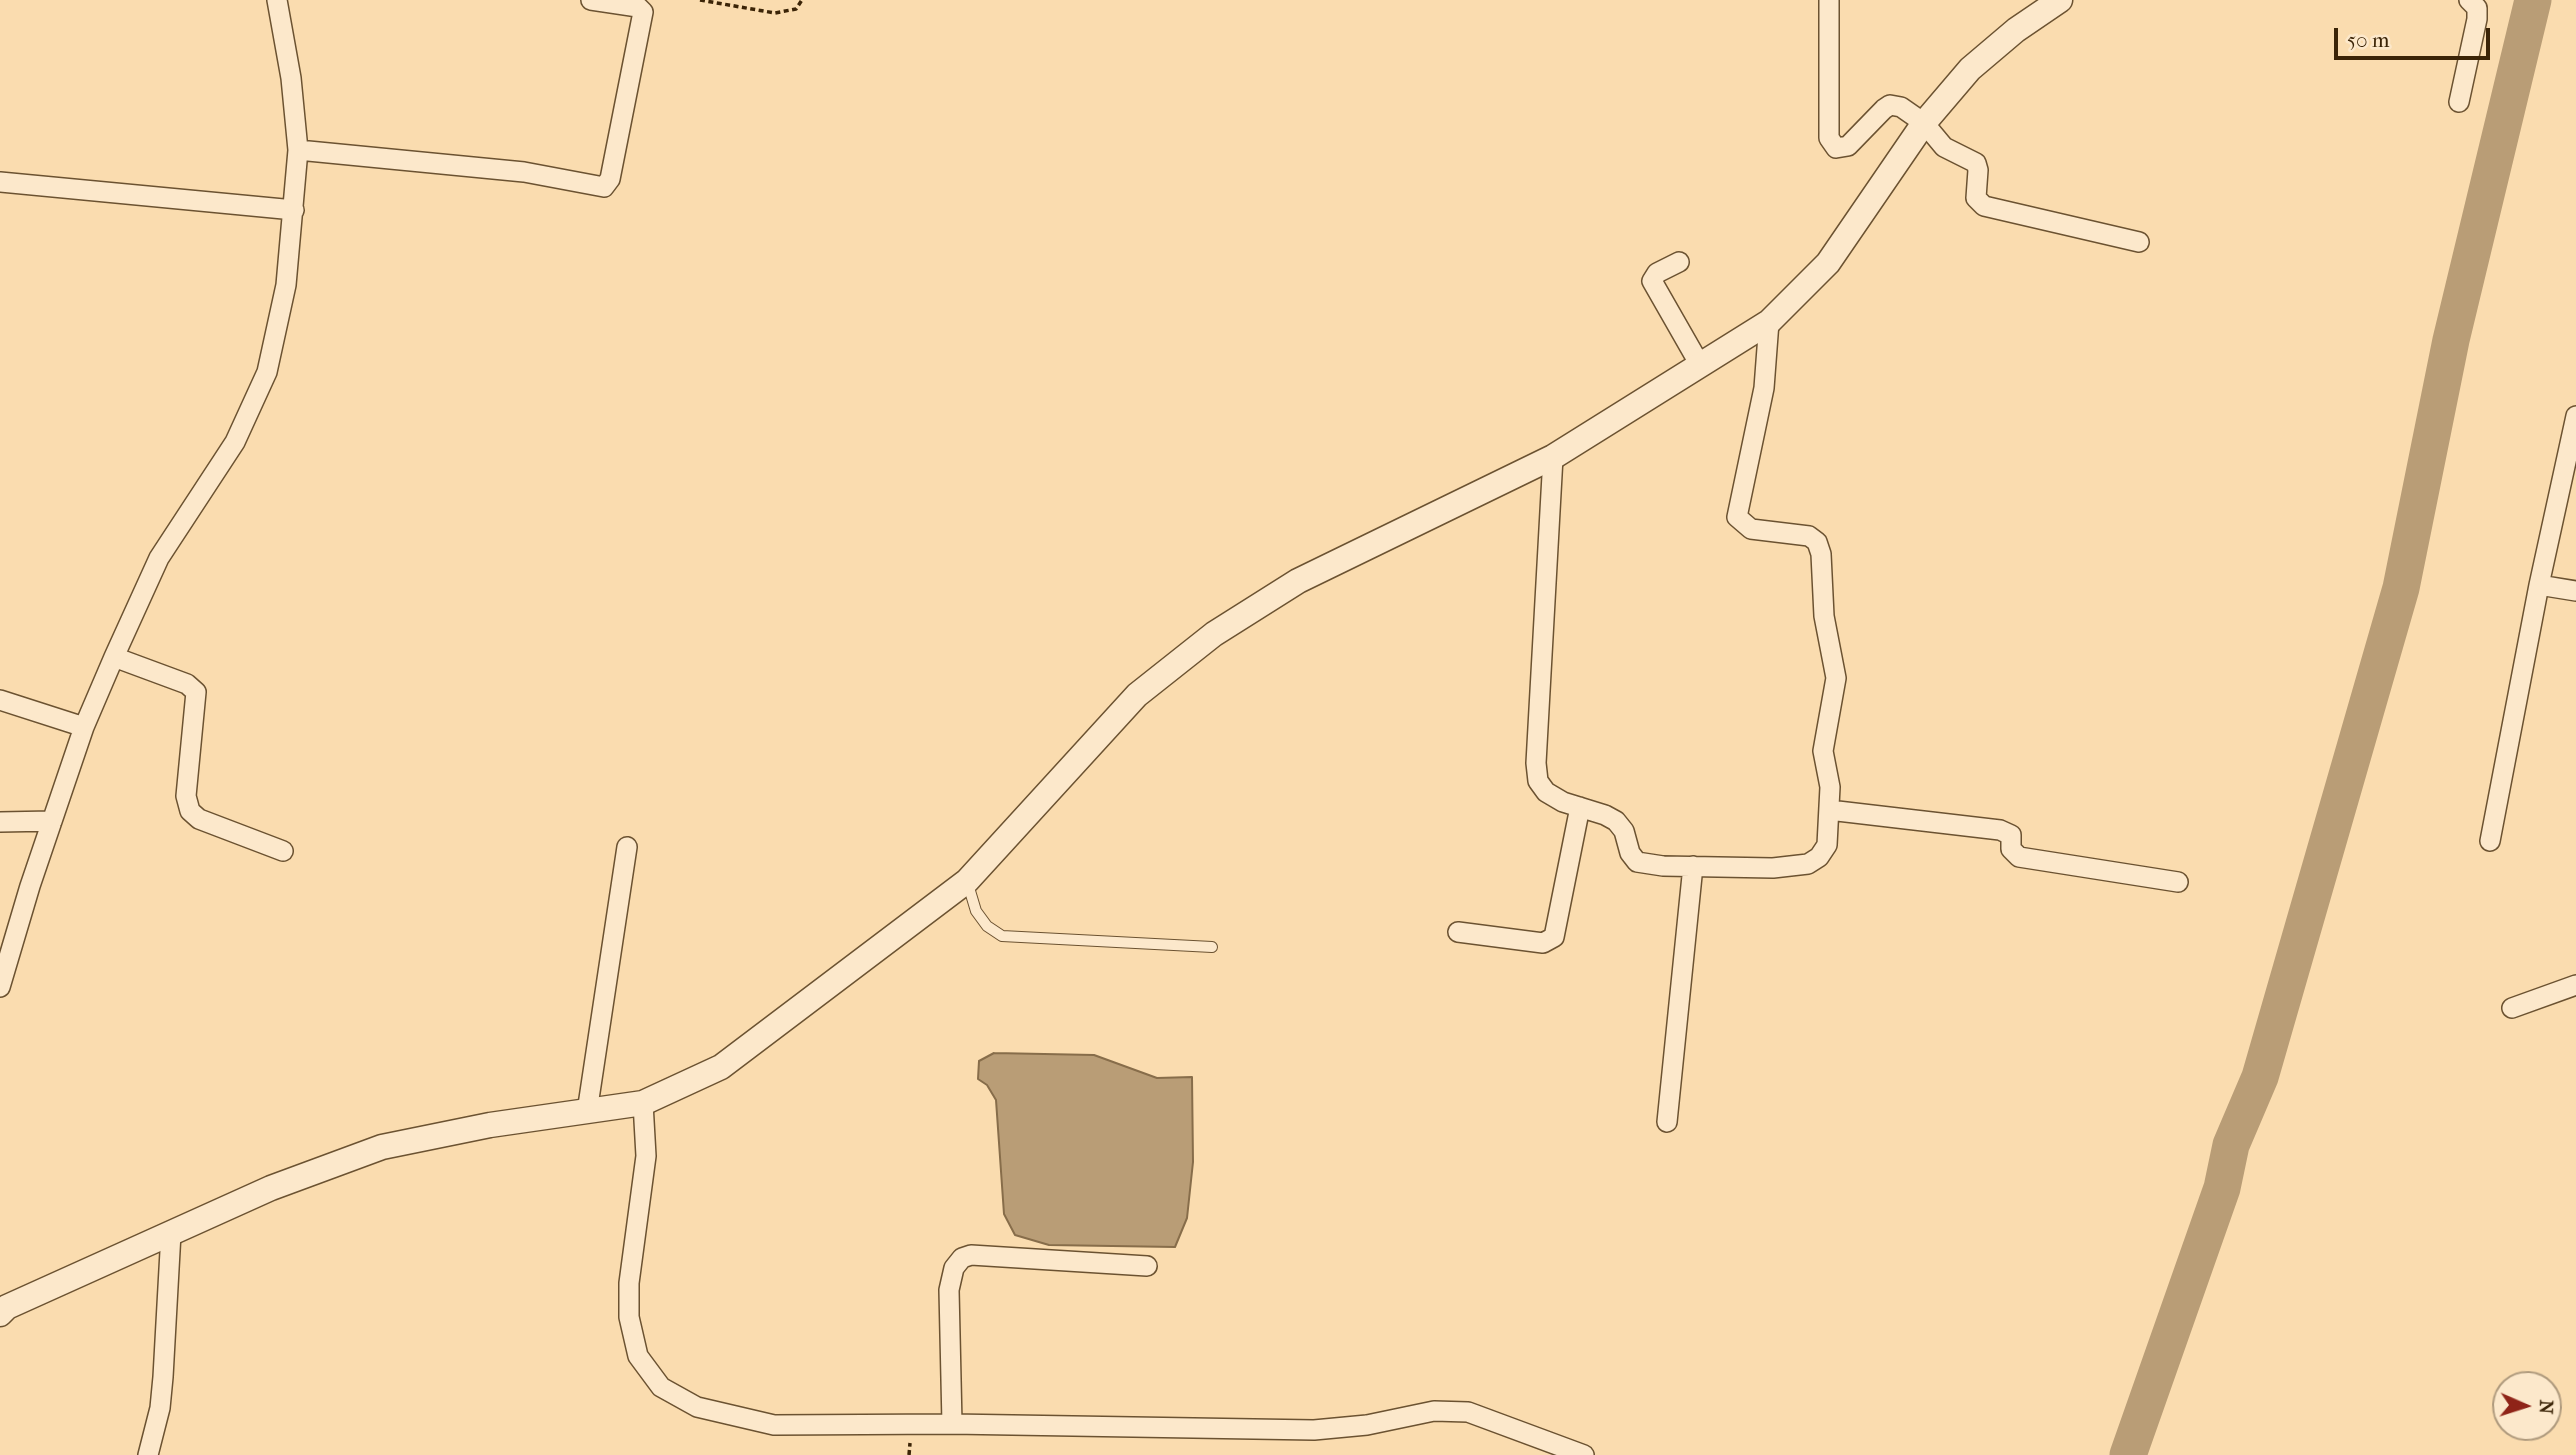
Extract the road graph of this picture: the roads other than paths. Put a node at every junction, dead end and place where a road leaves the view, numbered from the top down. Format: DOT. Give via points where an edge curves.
graph roads {
  1 [pos="277,0"];
  2 [pos="590,0"];
  3 [pos="1829,0"];
  4 [pos="2060,0"];
  5 [pos="2469,0"];
  6 [pos="2459,102"];
  7 [pos="1924,123"];
  8 [pos="298,150"];
  9 [pos="0,182"];
  10 [pos="294,210"];
  11 [pos="2139,242"];
  12 [pos="1679,262"];
  13 [pos="1769,322"];
  14 [pos="1700,365"];
  15 [pos="2576,416"];
  16 [pos="1553,457"];
  17 [pos="2539,585"];
  18 [pos="2576,591"];
  19 [pos="114,657"];
  20 [pos="0,701"];
  21 [pos="84,727"];
  22 [pos="1580,807"];
  23 [pos="1829,810"];
  24 [pos="52,821"];
  25 [pos="0,822"];
  26 [pos="2490,841"];
  27 [pos="627,847"];
  28 [pos="283,851"];
  29 [pos="1693,866"];
  30 [pos="967,881"];
  31 [pos="2178,882"];
  32 [pos="1458,932"];
  33 [pos="1212,947"];
  34 [pos="2576,985"];
  35 [pos="0,987"];
  36 [pos="2512,1008"];
  37 [pos="643,1103"];
  38 [pos="587,1112"];
  39 [pos="1667,1122"];
  40 [pos="171,1233"];
  41 [pos="1147,1266"];
  42 [pos="0,1314"];
  43 [pos="952,1424"];
  44 [pos="148,1455"];
  45 [pos="1584,1455"];
  1 -- 8 [label="street"];
  2 -- 8 [label="street" via="638,7 643,12 610,179 604,187 524,172"];
  3 -- 7 [label="street" via="1831,144 1848,146 1890,106 1901,107"];
  4 -- 7 [label="street" via="2015,30 1970,69"];
  5 -- 6 [label="street" via="2477,8 2477,19"];
  7 -- 11 [label="street" via="1944,146 1976,163 1976,198 1984,206"];
  7 -- 13 [label="street" via="1828,263"];
  8 -- 10 [label="street"];
  9 -- 10 [label="street"];
  10 -- 19 [label="street" via="286,285 267,372 235,442 159,558"];
  12 -- 14 [label="street" via="1657,273 1652,281"];
  13 -- 14 [label="street"];
  13 -- 23 [label="street" via="1763,388 1737,517 1751,529 1809,536 1821,554 1824,616 1836,678 1823,751"];
  14 -- 16 [label="street"];
  15 -- 17 [label="street"];
  16 -- 22 [label="street" via="1536,763 1538,781 1546,792"];
  16 -- 30 [label="street" via="1298,581 1213,634 1137,695"];
  17 -- 18 [label="street"];
  17 -- 26 [label="street"];
  19 -- 21 [label="street"];
  19 -- 28 [label="street" via="187,684 196,692 186,796 190,811 199,819"];
  20 -- 21 [label="street"];
  21 -- 24 [label="street"];
  22 -- 29 [label="street" via="1616,821 1637,862"];
  22 -- 32 [label="street" via="1554,937 1543,943"];
  23 -- 29 [label="street" via="1827,845 1808,864"];
  23 -- 31 [label="street" via="2000,830 2011,835 2013,853 2019,856"];
  24 -- 25 [label="street"];
  24 -- 35 [label="street"];
  27 -- 38 [label="street"];
  29 -- 39 [label="street"];
  30 -- 33 [label="lane" via="976,911 1002,936"];
  30 -- 37 [label="street" via="721,1067"];
  34 -- 36 [label="street"];
  37 -- 38 [label="street"];
  37 -- 43 [label="street" via="646,1156 629,1283 629,1317 638,1356 661,1387 697,1407 774,1426"];
  38 -- 40 [label="street" via="490,1125 382,1147 271,1188"];
  40 -- 42 [label="street"];
  40 -- 44 [label="street" via="162,1387"];
  41 -- 43 [label="street" via="962,1258 954,1268 949,1290"];
  43 -- 45 [label="street" via="1314,1430 1434,1411 1468,1412"];
}
